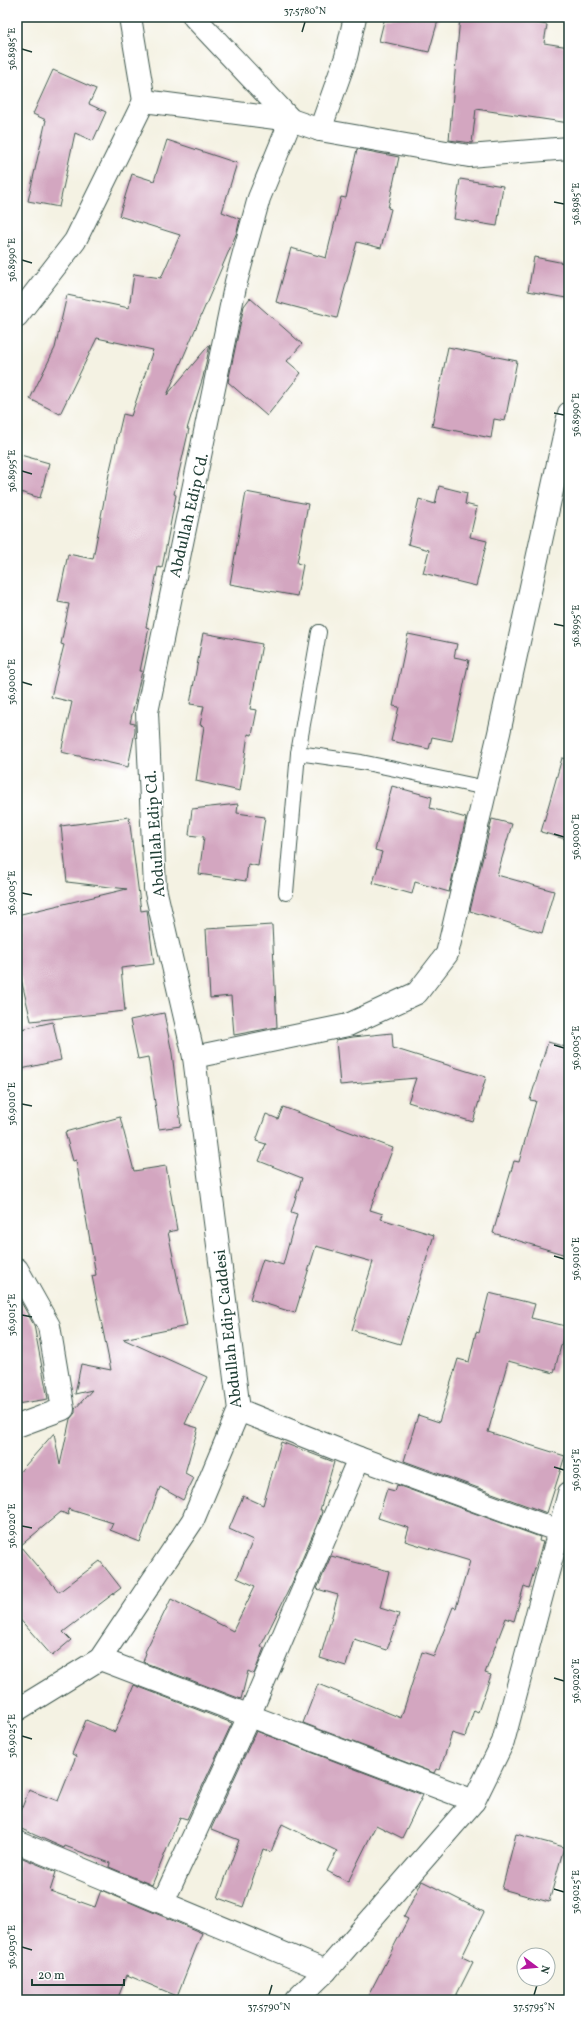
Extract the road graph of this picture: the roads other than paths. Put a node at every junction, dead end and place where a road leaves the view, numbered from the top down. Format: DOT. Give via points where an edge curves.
graph roads {
  1 [pos="130,17"];
  2 [pos="194,17"];
  3 [pos="355,17"];
  4 [pos="144,101"];
  5 [pos="291,120"];
  6 [pos="320,130"];
  7 [pos="569,148"];
  8 [pos="17,316"];
  9 [pos="569,413"];
  10 [pos="319,632"];
  11 [pos="298,752"];
  12 [pos="486,788"];
  13 [pos="286,893"];
  14 [pos="194,1057"];
  15 [pos="17,1270"];
  16 [pos="239,1410"];
  17 [pos="17,1426"];
  18 [pos="359,1458"];
  19 [pos="569,1493"];
  20 [pos="559,1531"];
  21 [pos="100,1659"];
  22 [pos="17,1710"];
  23 [pos="249,1716"];
  24 [pos="474,1801"];
  25 [pos="17,1842"];
  26 [pos="163,1902"];
  27 [pos="326,1971"];
  28 [pos="296,2000"];
  1 -- 4 [label="street"];
  2 -- 5 [label="street"];
  3 -- 6 [label="street" via="346,57"];
  4 -- 5 [label="street"];
  4 -- 8 [label="street" via="75,241"];
  5 -- 6 [label="street"];
  5 -- 14 [label="street, Abdullah Edip Cd." via="259,198 236,282 147,712 155,888"];
  6 -- 7 [label="street" via="469,156"];
  9 -- 12 [label="street"];
  10 -- 11 [label="lane"];
  11 -- 12 [label="lane" via="361,762"];
  11 -- 13 [label="lane"];
  12 -- 14 [label="street" via="447,954 417,993 348,1025"];
  14 -- 16 [label="street, Abdullah Edip Caddesi"];
  15 -- 17 [label="street" via="49,1326 63,1409"];
  16 -- 18 [label="street"];
  16 -- 21 [label="street, Abdullah Edip Caddesi" via="193,1520"];
  18 -- 20 [label="street"];
  18 -- 23 [label="street"];
  19 -- 20 [label="street"];
  20 -- 24 [label="street" via="503,1742"];
  21 -- 22 [label="street, Abdullah Edip Caddesi"];
  21 -- 23 [label="street"];
  23 -- 24 [label="street"];
  23 -- 26 [label="street"];
  24 -- 27 [label="street"];
  25 -- 26 [label="street"];
  26 -- 27 [label="street"];
  27 -- 28 [label="street"];
}
